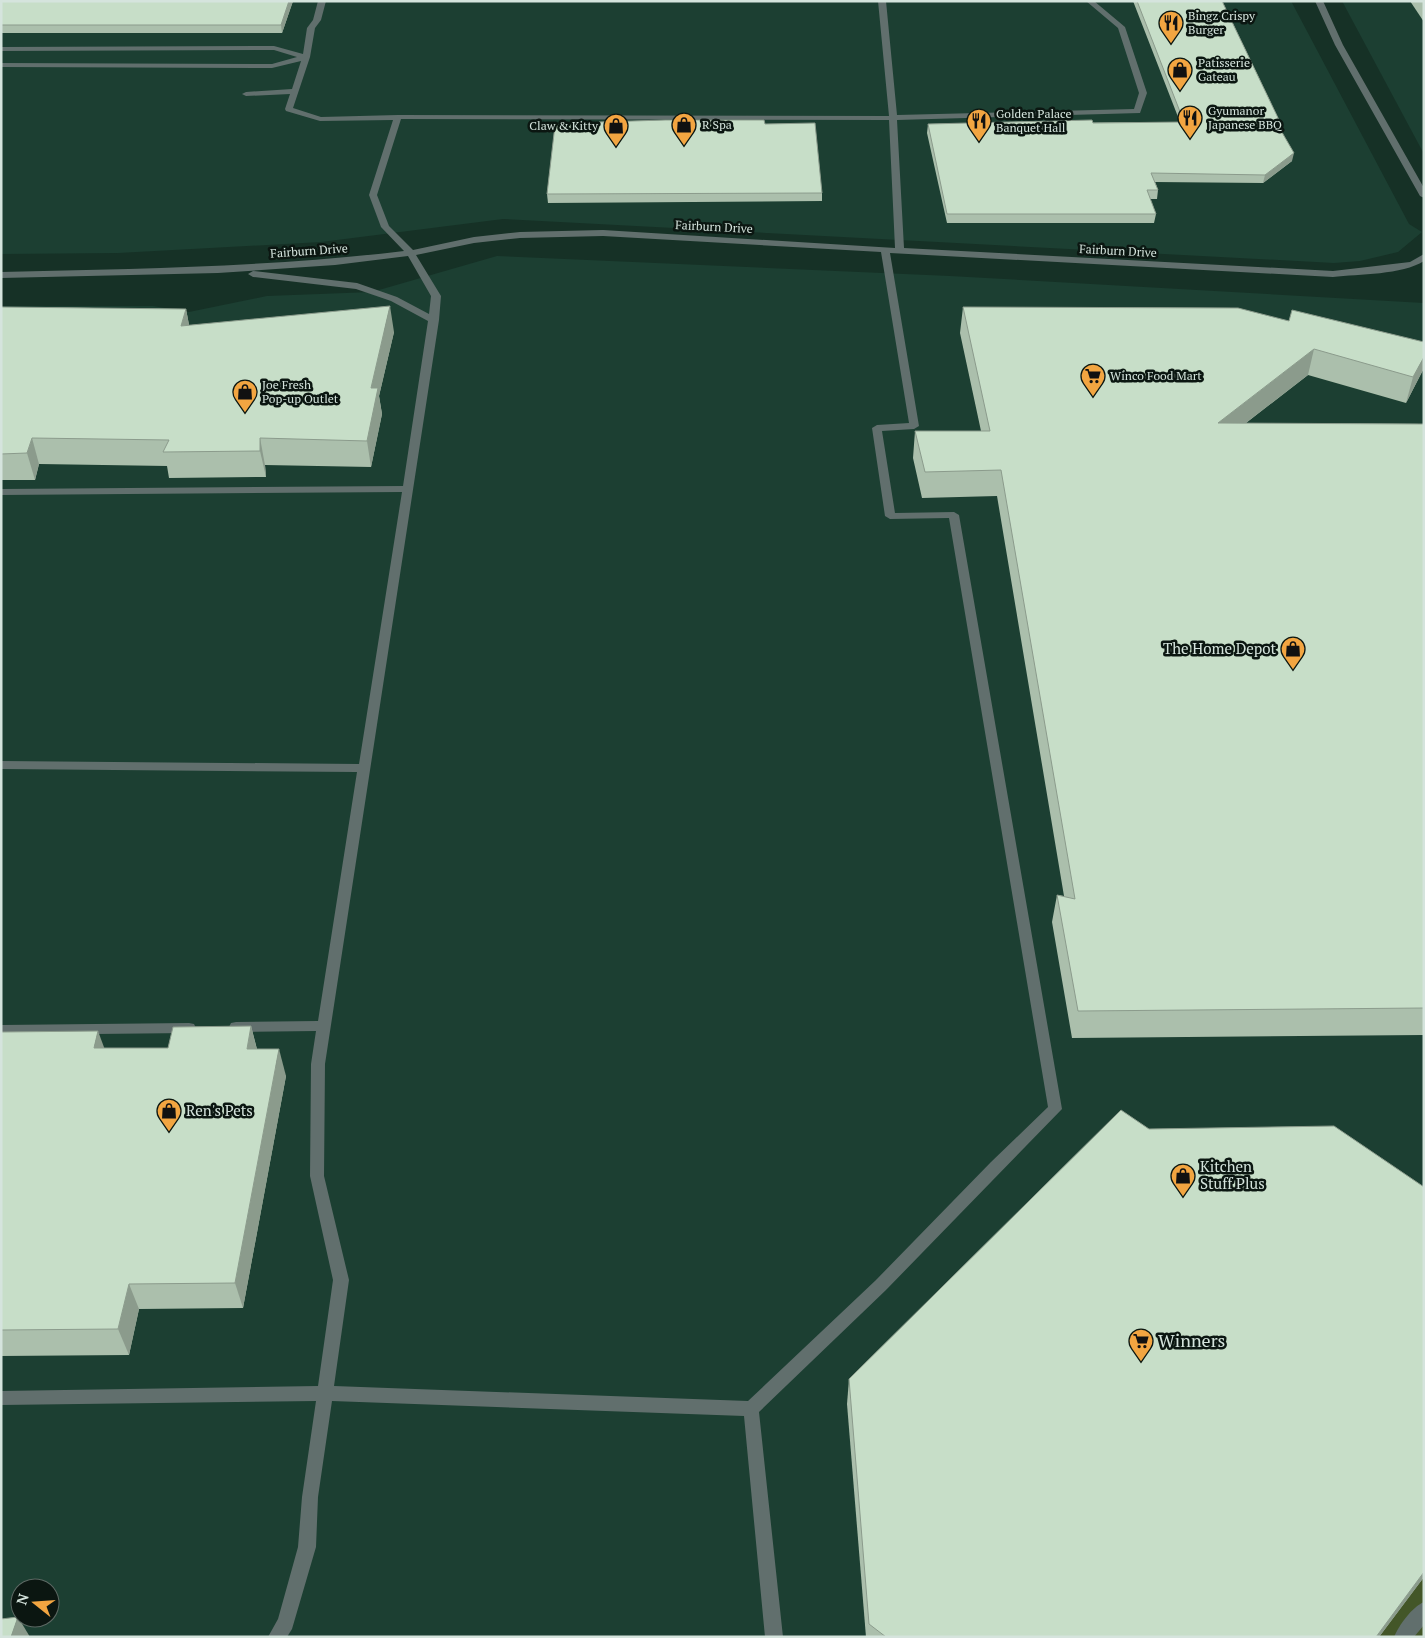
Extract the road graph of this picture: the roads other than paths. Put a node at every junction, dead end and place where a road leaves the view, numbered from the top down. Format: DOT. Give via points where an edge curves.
graph roads {
  1 [pos="322,1"];
  2 [pos="882,1"];
  3 [pos="1089,1"];
  4 [pos="1320,1"];
  5 [pos="1,49"];
  6 [pos="306,57"];
  7 [pos="1,65"];
  8 [pos="295,91"];
  9 [pos="246,94"];
  10 [pos="398,117"];
  11 [pos="893,118"];
  12 [pos="1424,196"];
  13 [pos="885,250"];
  14 [pos="900,251"];
  15 [pos="411,254"];
  16 [pos="1424,257"];
  17 [pos="218,270"];
  18 [pos="1,274"];
  19 [pos="434,320"];
  20 [pos="408,489"];
  21 [pos="1,492"];
  22 [pos="1,766"];
  23 [pos="364,768"];
  24 [pos="324,1026"];
  25 [pos="227,1027"];
  26 [pos="198,1028"];
  27 [pos="1,1030"];
  28 [pos="326,1393"];
  29 [pos="1,1398"];
  30 [pos="751,1409"];
  31 [pos="1424,1611"];
  32 [pos="277,1637"];
  33 [pos="774,1637"];
  34 [pos="1402,1637"];
  1 -- 6 [label="street" via="317,20 311,28"];
  2 -- 11 [label="street"];
  3 -- 11 [label="street" via="1122,27 1143,93 1137,111"];
  4 -- 12 [label="street" via="1339,46"];
  5 -- 6 [label="street" via="274,48"];
  6 -- 7 [label="street" via="272,66"];
  6 -- 8 [label="street"];
  8 -- 9 [label="street"];
  8 -- 10 [label="street" via="288,109 320,119"];
  10 -- 11 [label="street"];
  10 -- 15 [label="street" via="373,194 385,227"];
  11 -- 14 [label="street"];
  13 -- 14 [label="street, Fairburn Drive"];
  13 -- 15 [label="street, Fairburn Drive" via="603,233 520,235 474,240"];
  13 -- 30 [label="street" via="914,426 877,428 890,516 954,515 1055,1110 881,1285"];
  14 -- 16 [label="street, Fairburn Drive" via="1333,274 1413,264"];
  15 -- 17 [label="street, Fairburn Drive"];
  15 -- 19 [label="street" via="436,296"];
  17 -- 18 [label="street, Fairburn Drive"];
  17 -- 19 [label="street" via="357,286 394,299"];
  19 -- 20 [label="street"];
  20 -- 21 [label="street"];
  20 -- 23 [label="street"];
  22 -- 23 [label="street"];
  23 -- 24 [label="street"];
  24 -- 25 [label="street"];
  24 -- 28 [label="street" via="318,1064 317,1176 341,1280"];
  26 -- 27 [label="street"];
  28 -- 29 [label="street"];
  28 -- 30 [label="street"];
  28 -- 32 [label="street" via="310,1497 307,1547 286,1623"];
  30 -- 33 [label="street"];
  31 -- 34 [label="street"];
}
